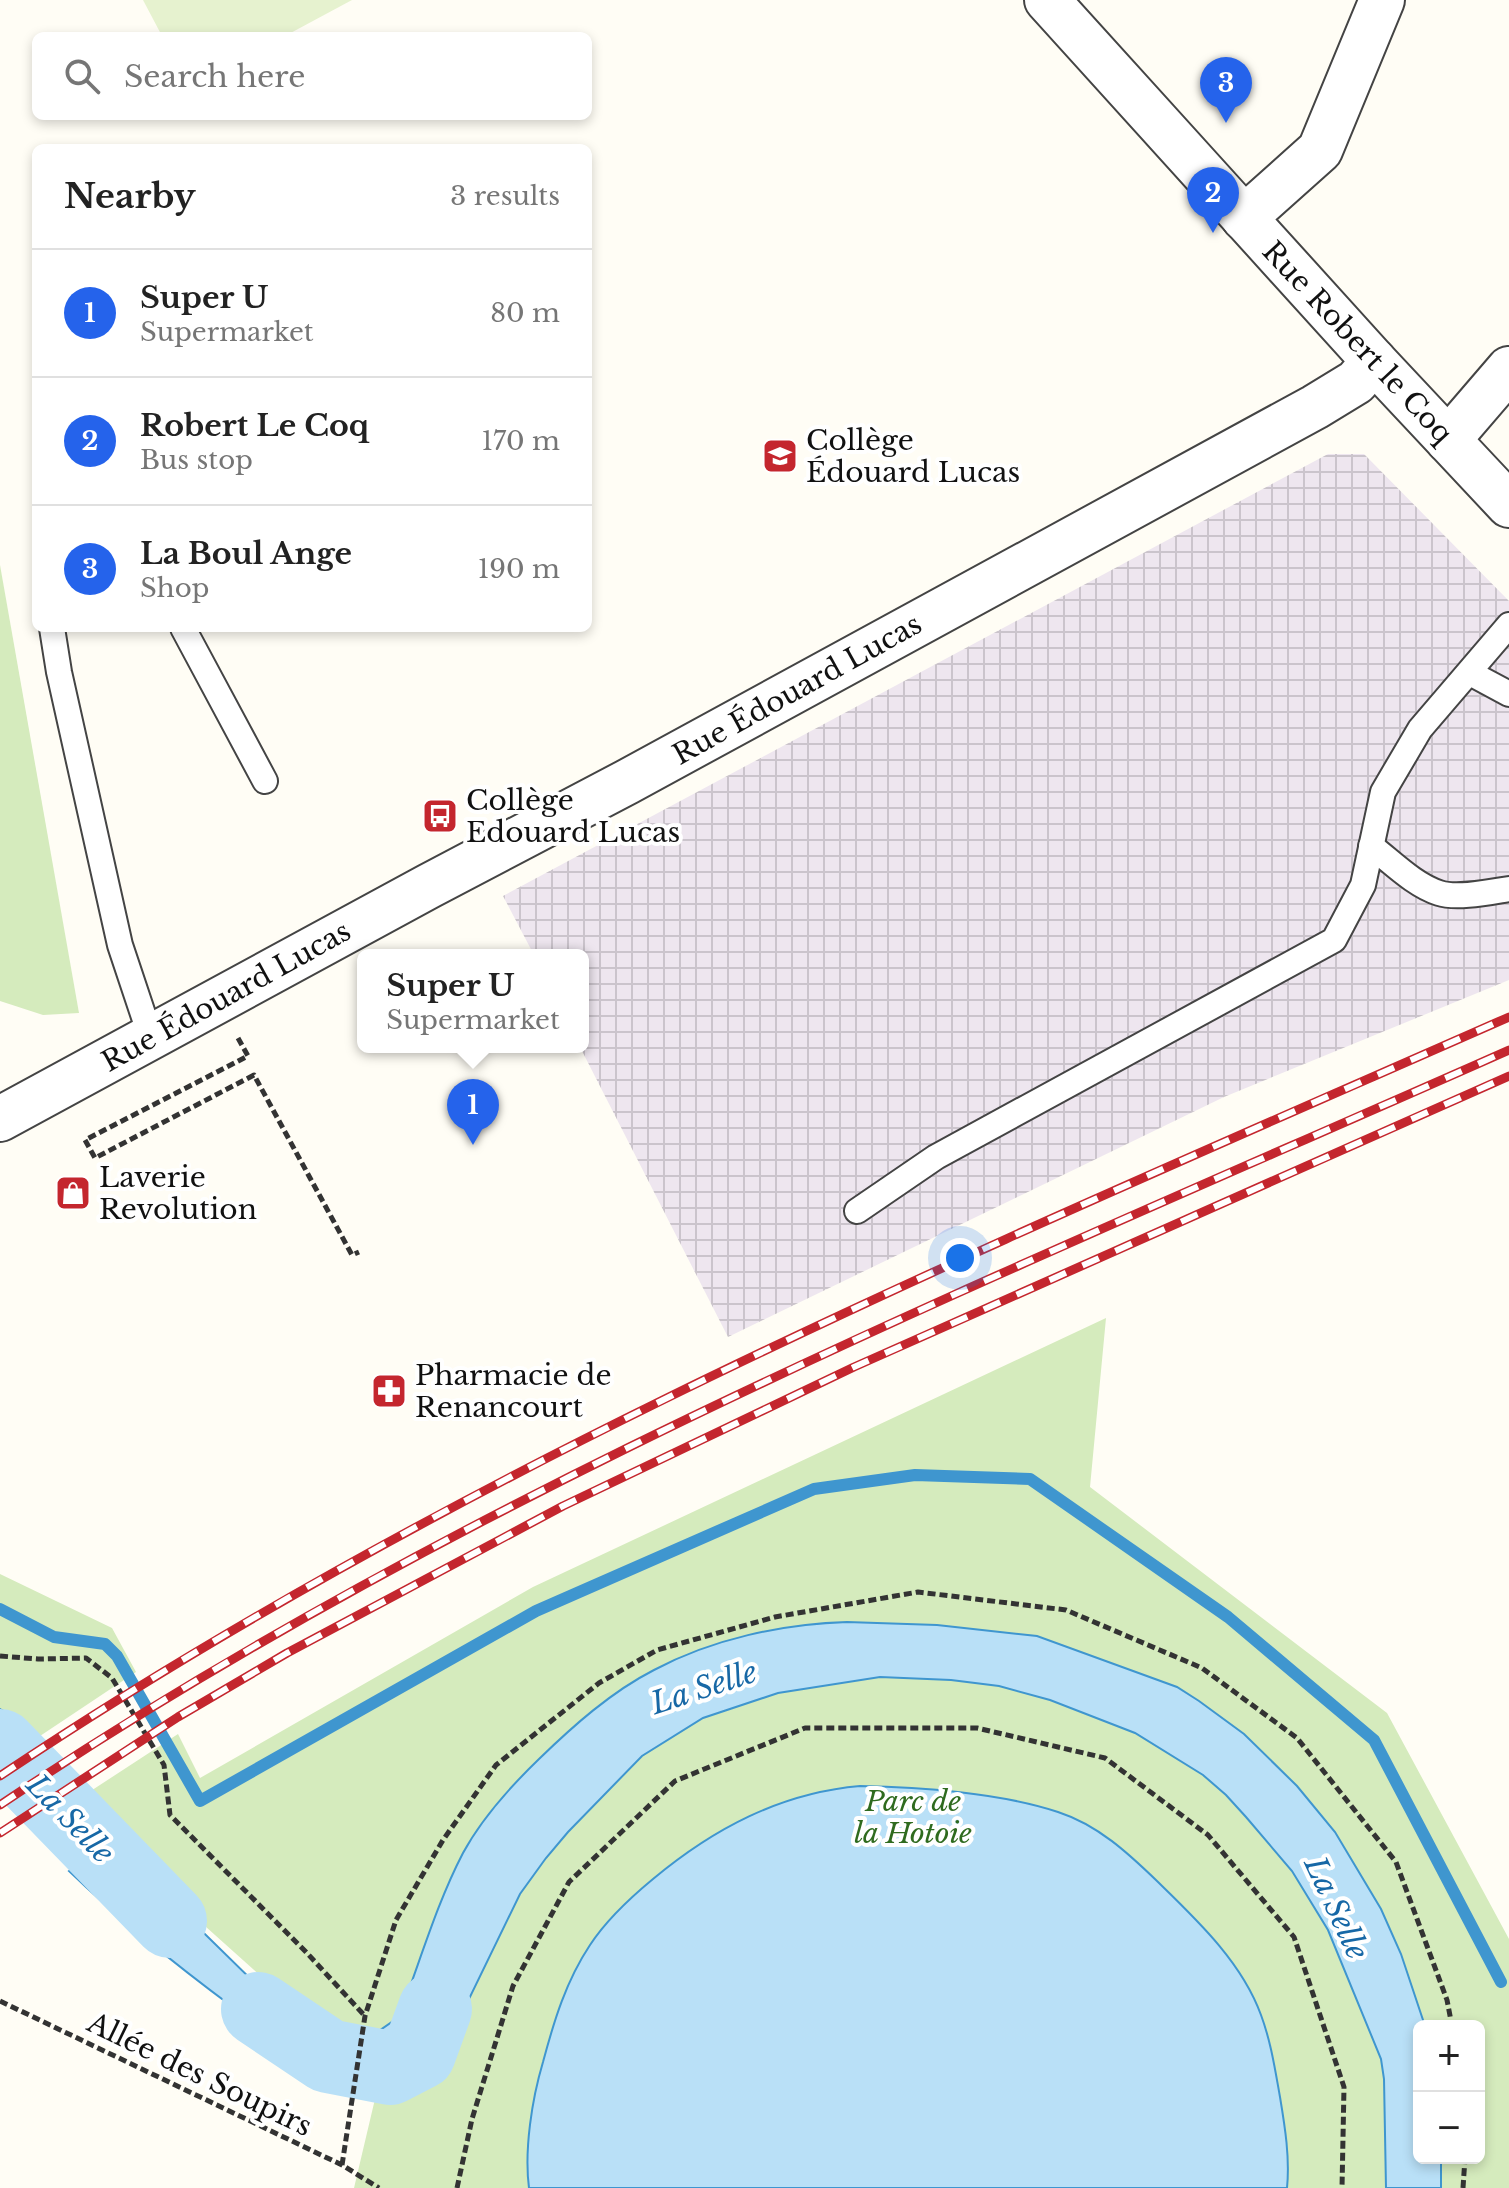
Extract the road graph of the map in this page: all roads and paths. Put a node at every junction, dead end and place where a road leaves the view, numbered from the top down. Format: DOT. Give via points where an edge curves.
graph roads {
  1 [pos="1047,0"];
  2 [pos="1382,0"];
  3 [pos="1244,218"];
  4 [pos="1374,361"];
  5 [pos="1509,369"];
  6 [pos="1448,440"];
  7 [pos="1509,505"];
  8 [pos="1509,625"];
  9 [pos="53,632"];
  10 [pos="185,632"];
  11 [pos="1470,673"];
  12 [pos="1509,694"];
  13 [pos="265,781"];
  14 [pos="1371,846"];
  15 [pos="1509,889"];
  16 [pos="220,1001"];
  17 [pos="151,1038"];
  18 [pos="0,1119"];
  19 [pos="857,1211"];
  20 [pos="359,1252"];
  21 [pos="0,1656"];
  22 [pos="0,2001"];
  23 [pos="365,2016"];
  24 [pos="1451,2020"];
  25 [pos="1465,2164"];
  26 [pos="342,2165"];
  27 [pos="379,2188"];
  28 [pos="457,2188"];
  29 [pos="1342,2188"];
  30 [pos="1463,2188"];
  1 -- 3 [label="street, Rue Robert le Coq"];
  2 -- 3 [label="street" via="1320,150"];
  3 -- 4 [label="street, Rue Robert le Coq"];
  4 -- 6 [label="street, Rue Robert le Coq"];
  4 -- 16 [label="street, Rue Édouard Lucas" via="1356,382 1315,407"];
  5 -- 6 [label="street"];
  6 -- 7 [label="street, Rue Robert le Coq"];
  8 -- 11 [label="lane"];
  9 -- 17 [label="lane" via="120,945"];
  10 -- 13 [label="lane"];
  11 -- 12 [label="lane"];
  11 -- 14 [label="lane" via="1420,729 1383,792"];
  14 -- 15 [label="lane" via="1441,894"];
  14 -- 19 [label="lane" via="1363,885 1334,940 936,1157"];
  16 -- 17 [label="street, Rue Édouard Lucas"];
  16 -- 20 [label="path" via="248,1056 85,1140 95,1158 254,1075 352,1255"];
  17 -- 18 [label="street, Rue Édouard Lucas"];
  21 -- 23 [label="path" via="86,1658 112,1678 164,1765 170,1815"];
  22 -- 26 [label="path, Allée des Soupirs"];
  23 -- 24 [label="path" via="396,1920 443,1840 496,1765 599,1683 657,1650 775,1617 918,1592 1066,1610 1202,1668 1297,1738 1396,1862"];
  23 -- 26 [label="path"];
  25 -- 30 [label="path"];
  26 -- 27 [label="path, Allée des Soupirs"];
  28 -- 29 [label="path" via="513,1986 569,1882 675,1781 805,1728 977,1728 1105,1758 1208,1835 1294,1937 1344,2087"];
}
